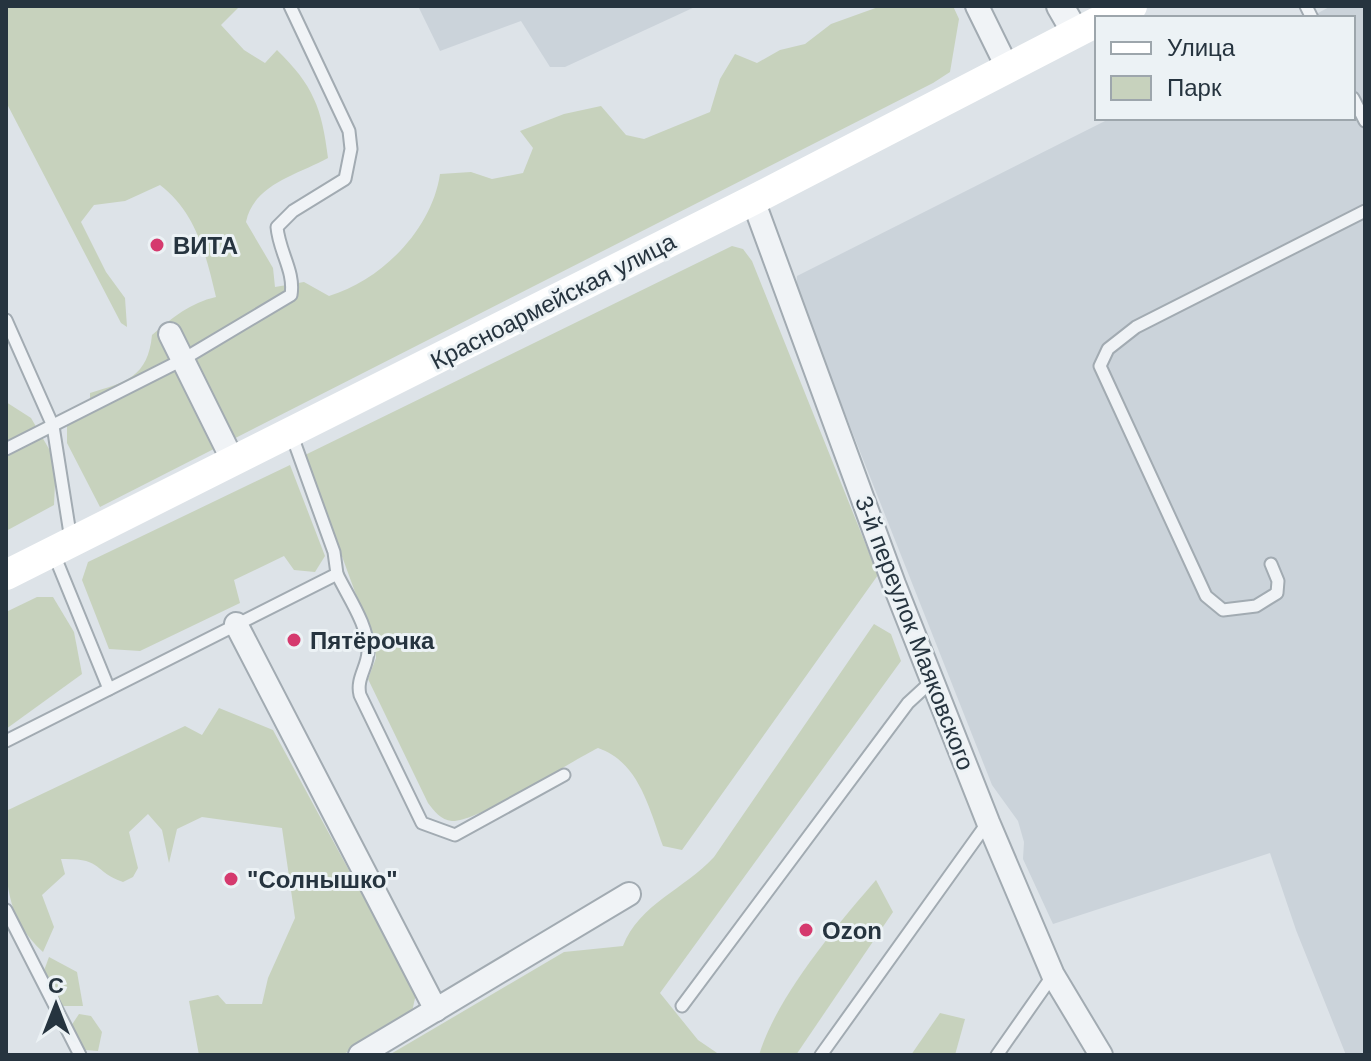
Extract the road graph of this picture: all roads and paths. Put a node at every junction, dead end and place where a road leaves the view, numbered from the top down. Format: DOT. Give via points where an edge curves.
graph roads {
  1 [pos="290,6"];
  2 [pos="977,6"];
  3 [pos="1060,6"];
  4 [pos="1132,6"];
  5 [pos="1110,16"];
  6 [pos="1086,27"];
  7 [pos="1007,67"];
  8 [pos="1355,102"];
  9 [pos="1365,121"];
  10 [pos="753,200"];
  11 [pos="1365,211"];
  12 [pos="6,320"];
  13 [pos="170,334"];
  14 [pos="182,360"];
  15 [pos="53,426"];
  16 [pos="290,433"];
  17 [pos="6,449"];
  18 [pos="233,461"];
  19 [pos="62,547"];
  20 [pos="1271,564"];
  21 [pos="337,574"];
  22 [pos="6,575"];
  23 [pos="236,624"];
  24 [pos="934,679"];
  25 [pos="109,689"];
  26 [pos="6,741"];
  27 [pos="564,775"];
  28 [pos="988,822"];
  29 [pos="629,894"];
  30 [pos="6,910"];
  31 [pos="1053,975"];
  32 [pos="682,1006"];
  33 [pos="436,1010"];
  34 [pos="80,1055"];
  35 [pos="360,1055"];
  36 [pos="821,1055"];
  37 [pos="997,1055"];
  38 [pos="1101,1055"];
  1 -- 14 [label="lane" via="349,131 345,179 277,227 279,247 294,278 291,295"];
  2 -- 7 [label="street"];
  3 -- 6 [label="street"];
  4 -- 5 [label="main road"];
  6 -- 7 [label="main road, Красноармейская улица"];
  7 -- 10 [label="main road, Красноармейская улица"];
  8 -- 9 [label="lane"];
  10 -- 16 [label="main road, Красноармейская улица"];
  10 -- 24 [label="street, 3-й переулок Маяковского"];
  11 -- 20 [label="lane" via="1136,327 1108,349 1100,366 1206,596 1223,610 1256,606 1277,593"];
  12 -- 15 [label="lane"];
  13 -- 14 [label="street"];
  14 -- 15 [label="lane"];
  14 -- 18 [label="street"];
  15 -- 17 [label="lane"];
  15 -- 19 [label="lane"];
  16 -- 18 [label="main road, Красноармейская улица"];
  16 -- 21 [label="lane" via="334,552"];
  18 -- 19 [label="main road, Красноармейская улица"];
  19 -- 22 [label="main road, Красноармейская улица"];
  19 -- 25 [label="lane"];
  21 -- 23 [label="lane"];
  21 -- 27 [label="lane" via="368,638 360,695 422,823 455,835"];
  23 -- 25 [label="lane"];
  23 -- 33 [label="street"];
  24 -- 28 [label="street, 3-й переулок Маяковского"];
  24 -- 32 [label="lane" via="908,703"];
  25 -- 26 [label="lane"];
  28 -- 31 [label="street, 3-й переулок Маяковского"];
  28 -- 36 [label="lane"];
  29 -- 33 [label="street"];
  30 -- 34 [label="lane"];
  31 -- 37 [label="lane"];
  31 -- 38 [label="street, 3-й переулок Маяковского"];
  33 -- 35 [label="street"];
}
